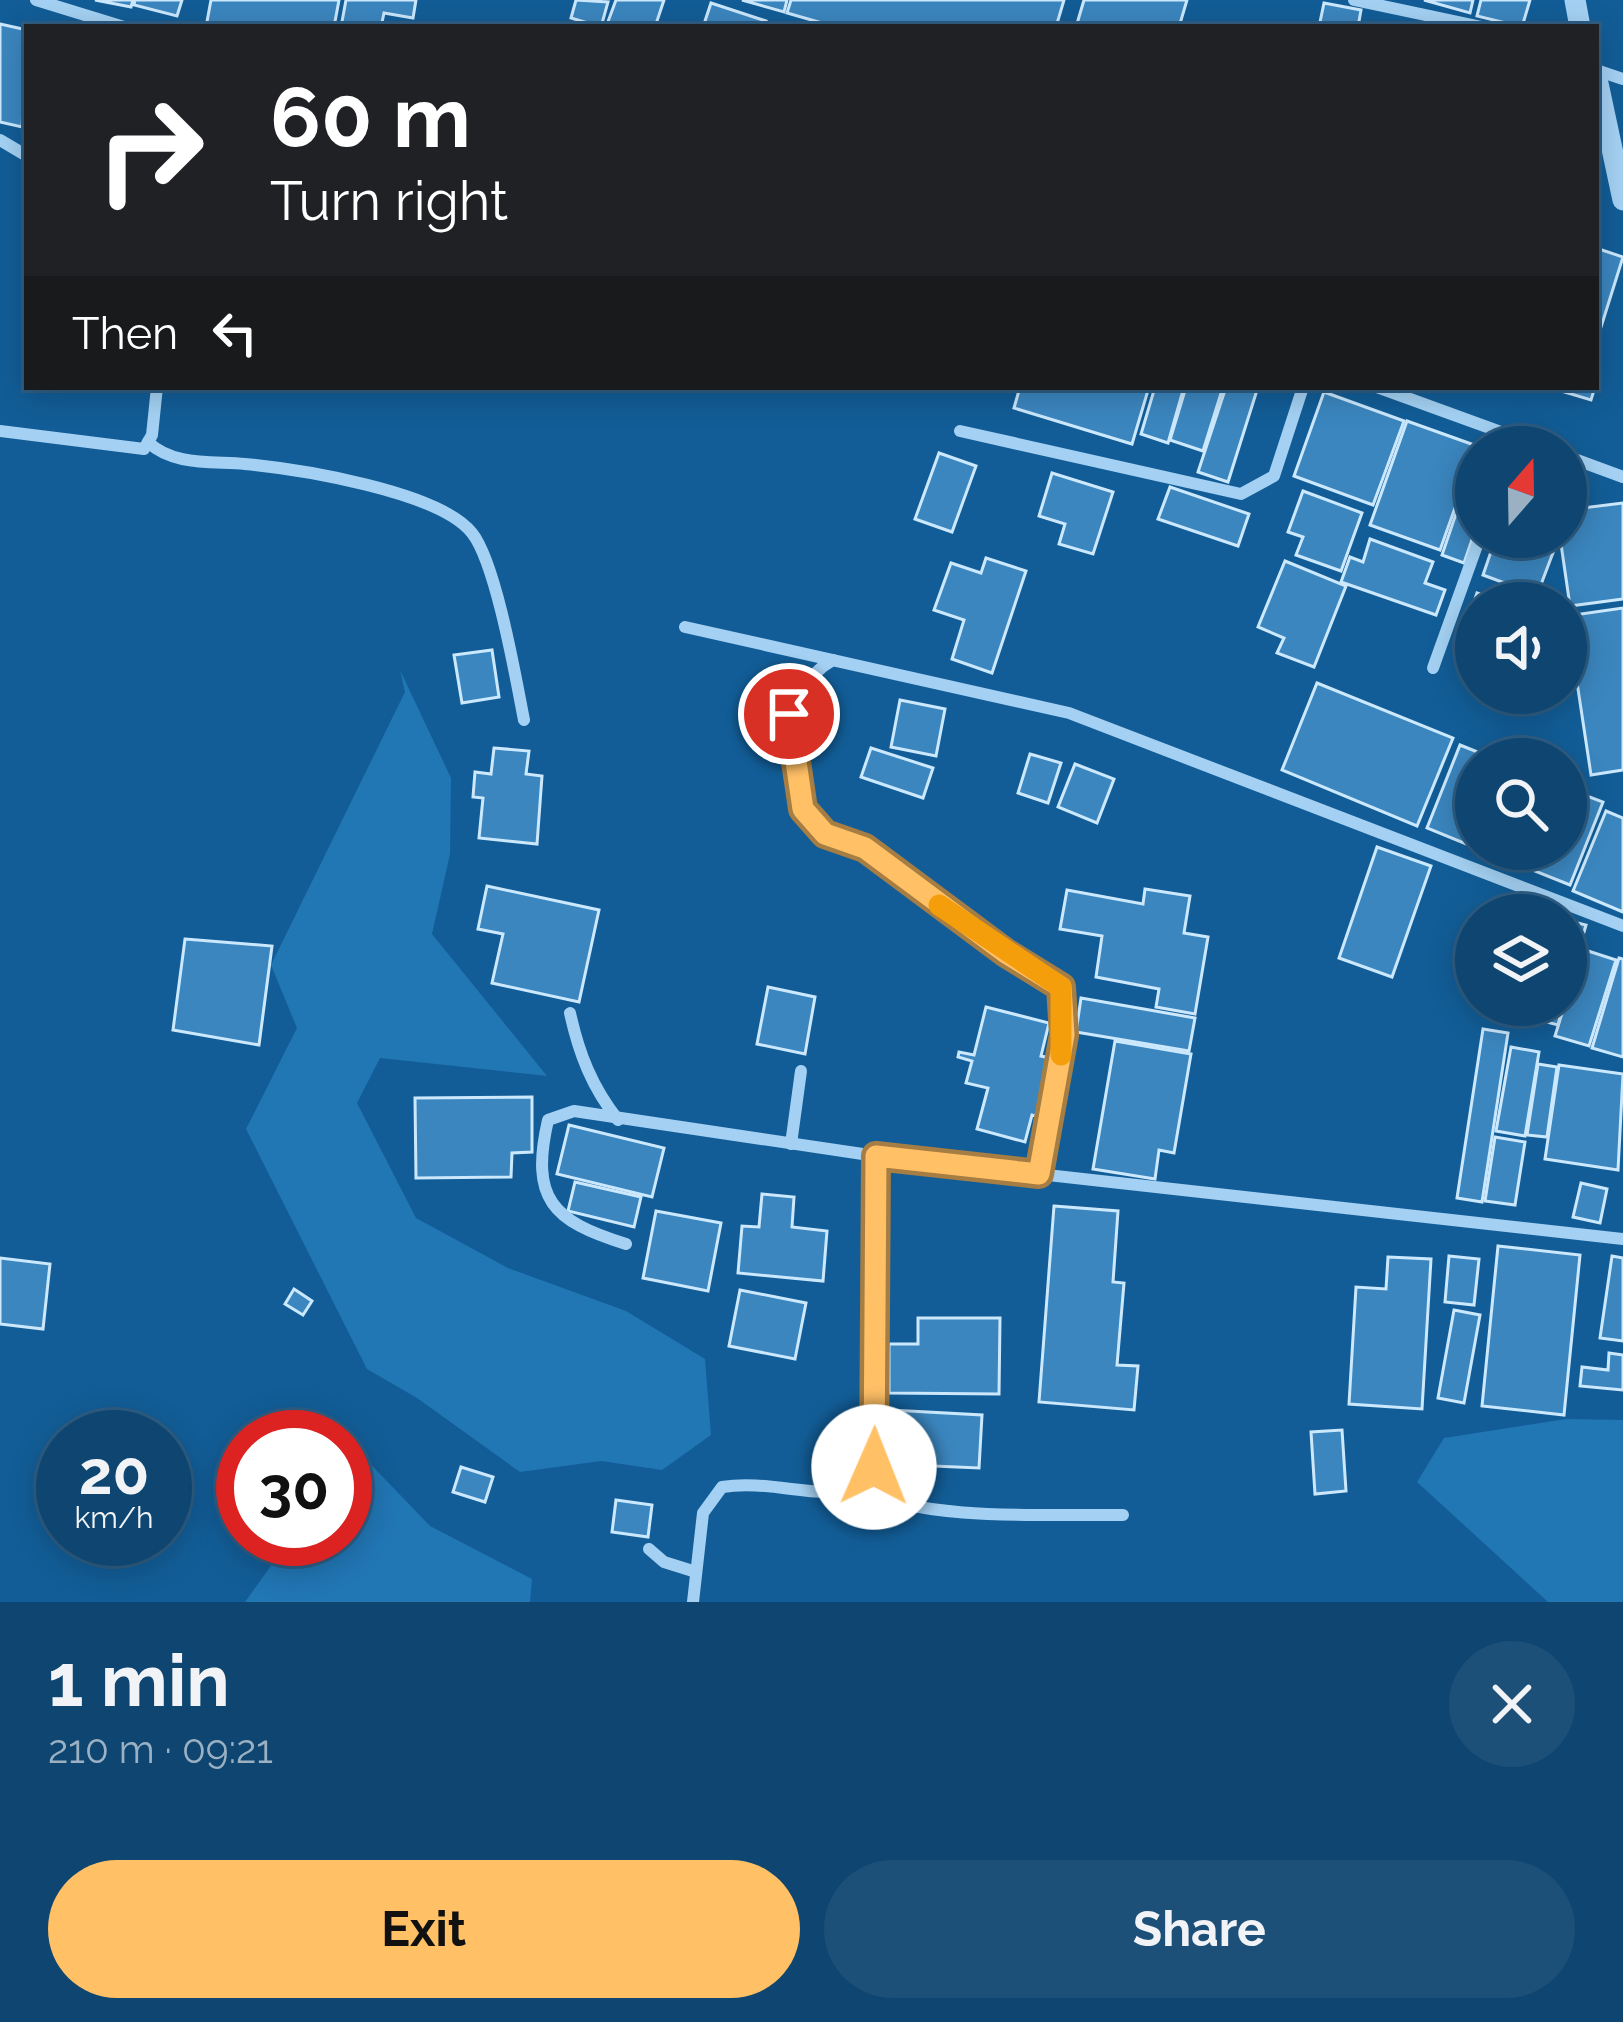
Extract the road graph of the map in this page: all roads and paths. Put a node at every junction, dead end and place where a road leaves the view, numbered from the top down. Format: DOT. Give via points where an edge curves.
graph roads {
  1 [pos="36,0"];
  2 [pos="1354,0"];
  3 [pos="114,24"];
  4 [pos="1468,24"];
  5 [pos="1599,86"];
  6 [pos="1623,200"];
  7 [pos="157,390"];
  8 [pos="1302,390"];
  9 [pos="1384,390"];
  10 [pos="1474,426"];
  11 [pos="0,431"];
  12 [pos="960,431"];
  13 [pos="148,442"];
  14 [pos="1587,464"];
  15 [pos="1623,477"];
  16 [pos="1472,558"];
  17 [pos="685,626"];
  18 [pos="833,660"];
  19 [pos="1433,668"];
  20 [pos="524,720"];
  21 [pos="1623,926"];
  22 [pos="570,1013"];
  23 [pos="801,1071"];
  24 [pos="619,1121"];
  25 [pos="791,1144"];
  26 [pos="876,1156"];
  27 [pos="1039,1174"];
  28 [pos="1623,1239"];
  29 [pos="626,1244"];
  30 [pos="862,1489"];
  31 [pos="1124,1515"];
  32 [pos="649,1549"];
  33 [pos="696,1572"];
  34 [pos="692,1602"];
  1 -- 3 [label="street"];
  2 -- 4 [label="street"];
  5 -- 6 [label="street"];
  7 -- 13 [label="street"];
  8 -- 12 [label="street" via="1274,476 1240,494"];
  9 -- 10 [label="street"];
  11 -- 13 [label="street" via="144,448"];
  13 -- 20 [label="street" via="167,456 350,484 448,512 474,535 507,631"];
  14 -- 15 [label="street"];
  16 -- 19 [label="street"];
  17 -- 18 [label="street"];
  18 -- 21 [label="street" via="1070,713"];
  18 -- 27 [label="street" via="800,686 789,714 803,809 825,834 865,848 1061,987 1064,1035"];
  22 -- 24 [label="street" via="598,1094"];
  23 -- 25 [label="street"];
  24 -- 25 [label="street"];
  24 -- 29 [label="street" via="574,1111 548,1120 541,1153 544,1190 557,1214"];
  25 -- 26 [label="street"];
  26 -- 27 [label="street"];
  26 -- 30 [label="street" via="874,1467"];
  27 -- 28 [label="street"];
  30 -- 31 [label="street" via="884,1502"];
  30 -- 33 [label="street" via="722,1487 703,1514"];
  32 -- 33 [label="street"];
  33 -- 34 [label="street"];
}
